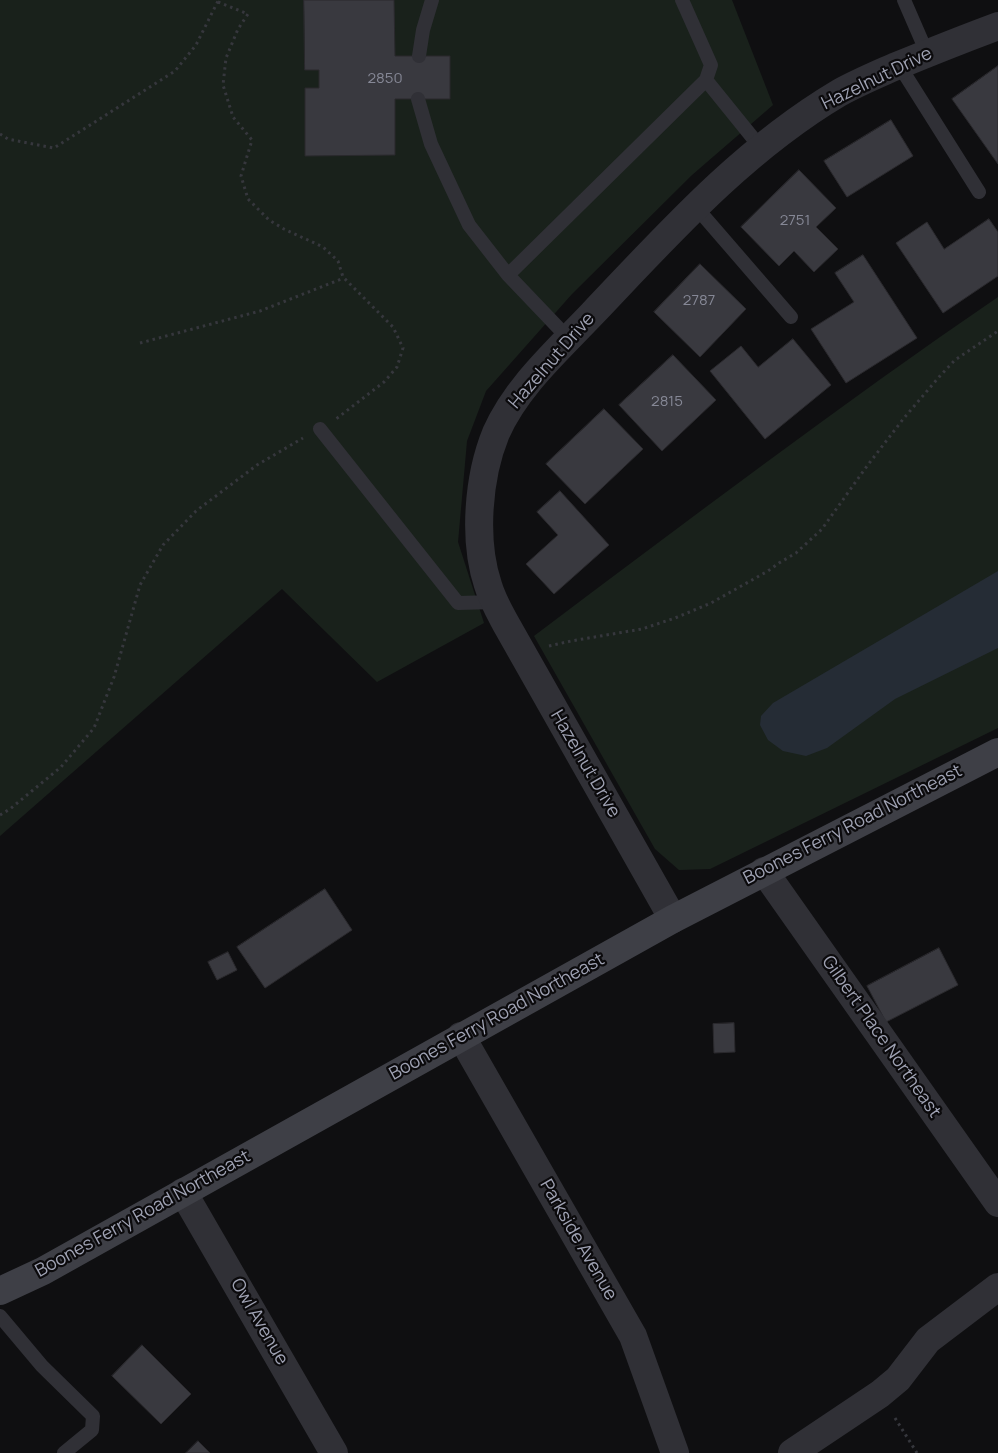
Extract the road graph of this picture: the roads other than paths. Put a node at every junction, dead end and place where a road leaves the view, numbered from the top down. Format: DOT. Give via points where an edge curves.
graph roads {
  1 [pos="432,0"];
  2 [pos="682,0"];
  3 [pos="904,0"];
  4 [pos="998,26"];
  5 [pos="927,54"];
  6 [pos="419,56"];
  7 [pos="899,65"];
  8 [pos="706,80"];
  9 [pos="418,99"];
  10 [pos="761,148"];
  11 [pos="979,192"];
  12 [pos="695,206"];
  13 [pos="508,275"];
  14 [pos="791,317"];
  15 [pos="570,339"];
  16 [pos="320,429"];
  17 [pos="494,602"];
  18 [pos="998,752"];
  19 [pos="764,871"];
  20 [pos="673,919"];
  21 [pos="461,1036"];
  22 [pos="184,1192"];
  23 [pos="998,1203"];
  24 [pos="998,1287"];
  25 [pos="0,1291"];
  26 [pos="0,1316"];
  27 [pos="64,1453"];
  28 [pos="334,1453"];
  29 [pos="675,1453"];
  30 [pos="792,1453"];
  1 -- 6 [label="lane" via="422,30"];
  2 -- 8 [label="lane" via="711,65"];
  3 -- 5 [label="lane"];
  4 -- 5 [label="street, Hazelnut Drive"];
  5 -- 7 [label="street, Hazelnut Drive"];
  7 -- 10 [label="street, Hazelnut Drive" via="841,92"];
  7 -- 11 [label="lane"];
  8 -- 10 [label="lane"];
  8 -- 13 [label="lane"];
  9 -- 13 [label="lane" via="431,144 469,225"];
  10 -- 12 [label="street, Hazelnut Drive"];
  12 -- 14 [label="lane"];
  12 -- 15 [label="street, Hazelnut Drive"];
  13 -- 15 [label="lane"];
  15 -- 17 [label="street, Hazelnut Drive" via="515,399 489,454 479,519 482,564"];
  16 -- 17 [label="lane" via="458,603"];
  17 -- 20 [label="street, Hazelnut Drive"];
  18 -- 19 [label="main road, Boones Ferry Road Northeast"];
  19 -- 20 [label="main road, Boones Ferry Road Northeast"];
  19 -- 23 [label="street, Gilbert Place Northeast"];
  20 -- 21 [label="main road, Boones Ferry Road Northeast"];
  21 -- 22 [label="main road, Boones Ferry Road Northeast"];
  21 -- 29 [label="street, Parkside Avenue" via="633,1336"];
  22 -- 25 [label="main road, Boones Ferry Road Northeast" via="43,1271"];
  22 -- 28 [label="street, Owl Avenue"];
  24 -- 30 [label="street" via="928,1340 898,1379 880,1394"];
  26 -- 27 [label="lane" via="42,1366 92,1416 92,1430"];
}
